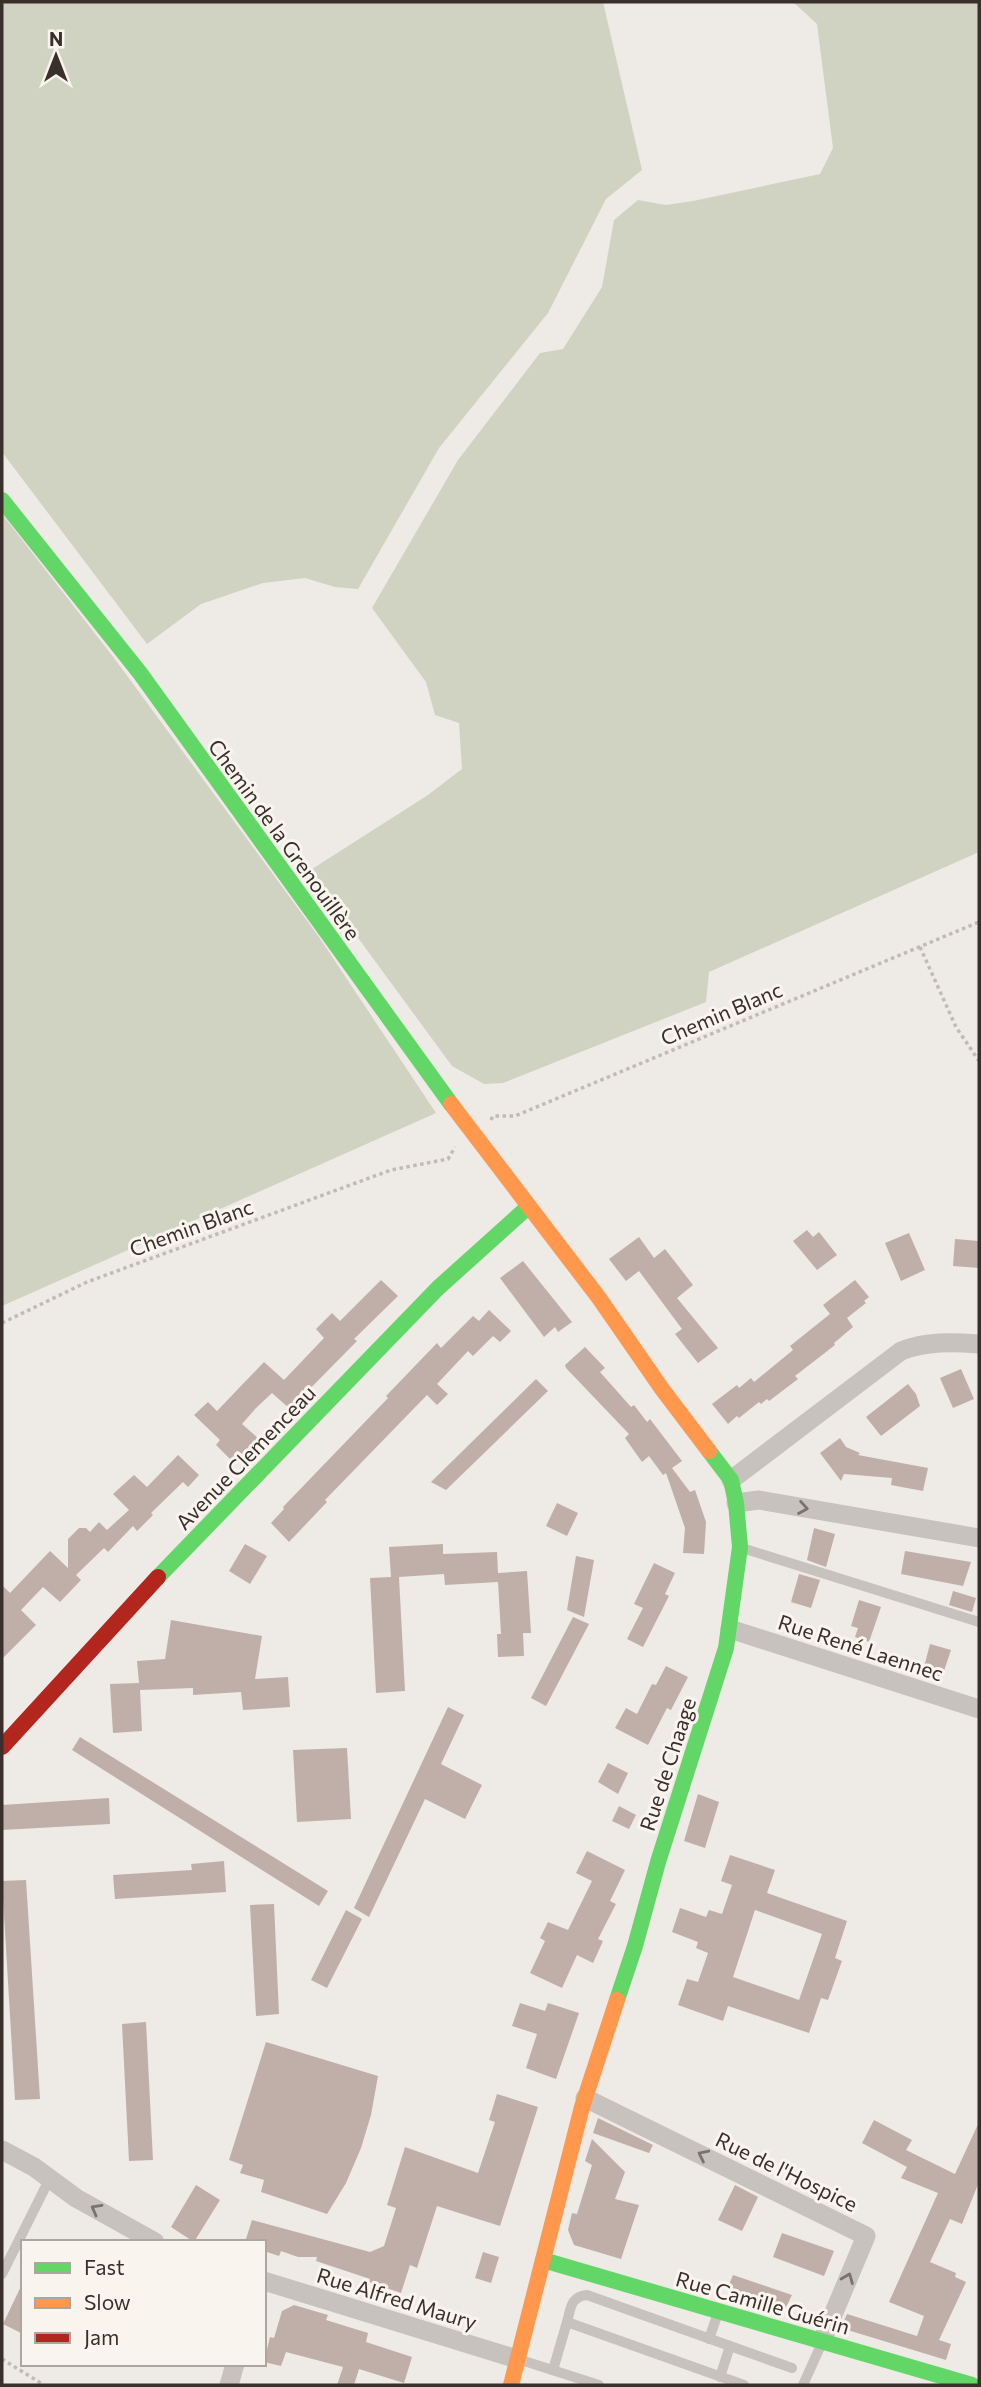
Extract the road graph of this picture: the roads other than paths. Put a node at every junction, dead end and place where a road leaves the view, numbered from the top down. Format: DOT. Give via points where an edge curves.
graph roads {
  1 [pos="2,500"];
  2 [pos="528,1207"];
  3 [pos="979,1344"];
  4 [pos="731,1480"];
  5 [pos="736,1503"];
  6 [pos="979,1538"];
  7 [pos="740,1547"];
  8 [pos="979,1622"];
  9 [pos="730,1629"];
  10 [pos="979,1709"];
  11 [pos="2,1746"];
  12 [pos="585,2098"];
  13 [pos="2,2151"];
  14 [pos="50,2178"];
  15 [pos="152,2240"];
  16 [pos="542,2260"];
  17 [pos="2,2274"];
  18 [pos="266,2282"];
  19 [pos="719,2311"];
  20 [pos="567,2322"];
  21 [pos="709,2339"];
  22 [pos="822,2342"];
  23 [pos="730,2346"];
  24 [pos="517,2359"];
  25 [pos="234,2366"];
  26 [pos="792,2368"];
  27 [pos="553,2370"];
  28 [pos="720,2377"];
  29 [pos="229,2385"];
  30 [pos="511,2385"];
  31 [pos="599,2385"];
  32 [pos="744,2385"];
  33 [pos="803,2385"];
  34 [pos="972,2385"];
  1 -- 2 [label="street, Chemin de la Grenouillère" via="140,673"];
  2 -- 4 [label="street, Rue de Chaage"];
  2 -- 11 [label="street, Avenue Clemenceau" via="429,1297 149,1586"];
  3 -- 4 [label="street" via="915,1345 901,1351"];
  4 -- 5 [label="street, Rue de Chaage"];
  5 -- 6 [label="street, one-way" via="759,1500"];
  5 -- 7 [label="street, Rue de Chaage"];
  7 -- 8 [label="lane"];
  7 -- 9 [label="street, Rue de Chaage"];
  9 -- 10 [label="street, Rue René Laennec"];
  9 -- 12 [label="street, Rue de Chaage"];
  12 -- 16 [label="street, Rue de Chaage"];
  22 -- 12 [label="street, Rue de l'Hospice, one-way" via="866,2236"];
  13 -- 14 [label="street"];
  15 -- 14 [label="street, one-way" via="76,2198"];
  14 -- 17 [label="lane"];
  16 -- 19 [label="street, Rue Camille Guérin"];
  16 -- 24 [label="street, Rue de Chaage"];
  18 -- 24 [label="street, Rue Alfred Maury"];
  19 -- 21 [label="lane"];
  19 -- 22 [label="street, Rue Camille Guérin"];
  20 -- 21 [label="lane" via="572,2301 587,2295"];
  20 -- 27 [label="lane"];
  20 -- 28 [label="lane"];
  21 -- 23 [label="lane"];
  22 -- 33 [label="lane"];
  22 -- 34 [label="street, Rue Camille Guérin"];
  23 -- 26 [label="lane"];
  23 -- 28 [label="lane"];
  24 -- 27 [label="lane"];
  24 -- 30 [label="street, Rue de Chaage"];
  25 -- 29 [label="street"];
  27 -- 31 [label="lane"];
  28 -- 32 [label="lane"];
}
